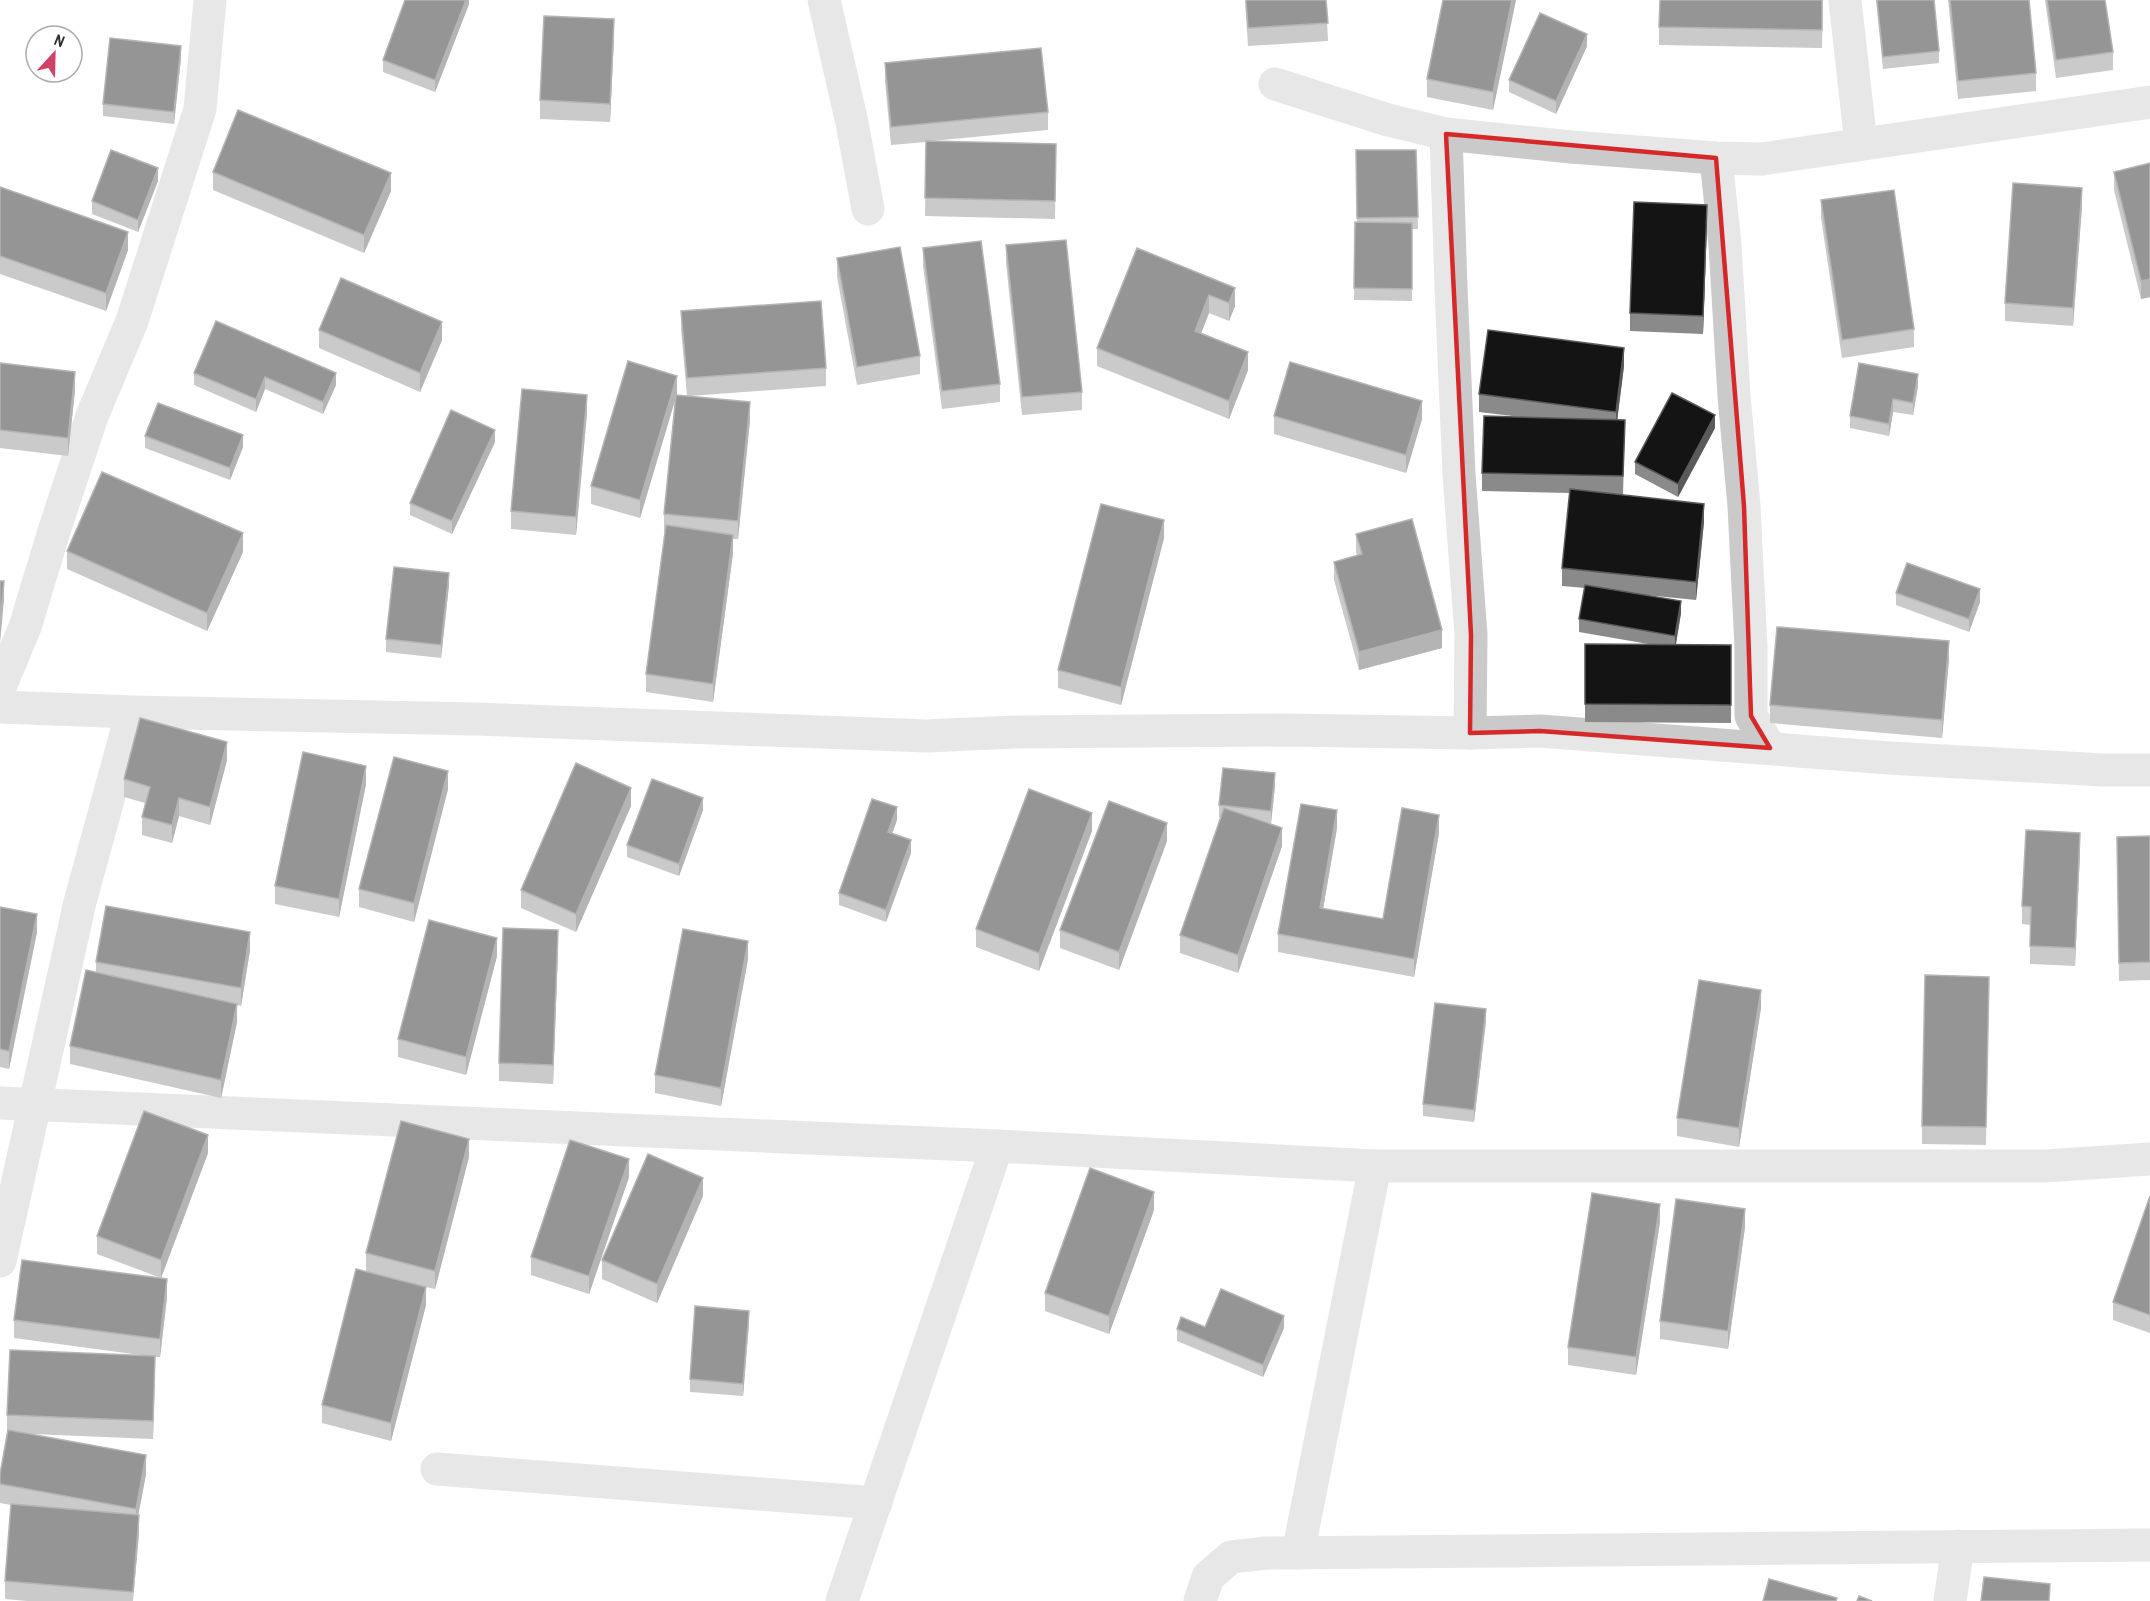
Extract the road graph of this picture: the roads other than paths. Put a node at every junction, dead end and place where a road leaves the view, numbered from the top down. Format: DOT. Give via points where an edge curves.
graph roads {
  1 [pos="210,0"];
  2 [pos="824,0"];
  3 [pos="1845,0"];
  4 [pos="1275,84"];
  5 [pos="2150,102"];
  6 [pos="1446,134"];
  7 [pos="1861,144"];
  8 [pos="1716,158"];
  9 [pos="868,209"];
  10 [pos="0,687"];
  11 [pos="0,707"];
  12 [pos="132,712"];
  13 [pos="1470,733"];
  14 [pos="1770,748"];
  15 [pos="2150,770"];
  16 [pos="0,1103"];
  17 [pos="34,1105"];
  18 [pos="997,1146"];
  19 [pos="2150,1159"];
  20 [pos="1375,1166"];
  21 [pos="0,1262"];
  22 [pos="437,1469"];
  23 [pos="876,1503"];
  24 [pos="2150,1545"];
  25 [pos="1958,1546"];
  26 [pos="1298,1552"];
  27 [pos="842,1601"];
  28 [pos="1200,1601"];
  29 [pos="1950,1601"];
  1 -- 10 [label="street" via="200,109 132,321 92,416 25,627"];
  2 -- 9 [label="street"];
  3 -- 7 [label="street"];
  4 -- 6 [label="street"];
  5 -- 7 [label="street"];
  6 -- 8 [label="street"];
  6 -- 13 [label="street" via="1459,462 1471,635"];
  7 -- 8 [label="street" via="1762,159"];
  8 -- 14 [label="street" via="1744,506 1751,716"];
  11 -- 12 [label="street"];
  12 -- 13 [label="street" via="475,719 927,736 1275,730"];
  12 -- 17 [label="street" via="80,902"];
  13 -- 14 [label="street" via="1540,731"];
  14 -- 15 [label="street" via="1889,758"];
  16 -- 17 [label="street"];
  17 -- 18 [label="street"];
  17 -- 21 [label="street"];
  18 -- 20 [label="street"];
  18 -- 23 [label="street"];
  19 -- 20 [label="street" via="2045,1166"];
  20 -- 26 [label="street"];
  22 -- 23 [label="street"];
  23 -- 27 [label="street"];
  24 -- 25 [label="street"];
  25 -- 26 [label="street"];
  25 -- 29 [label="street"];
  26 -- 28 [label="street" via="1231,1557 1208,1577"];
}
